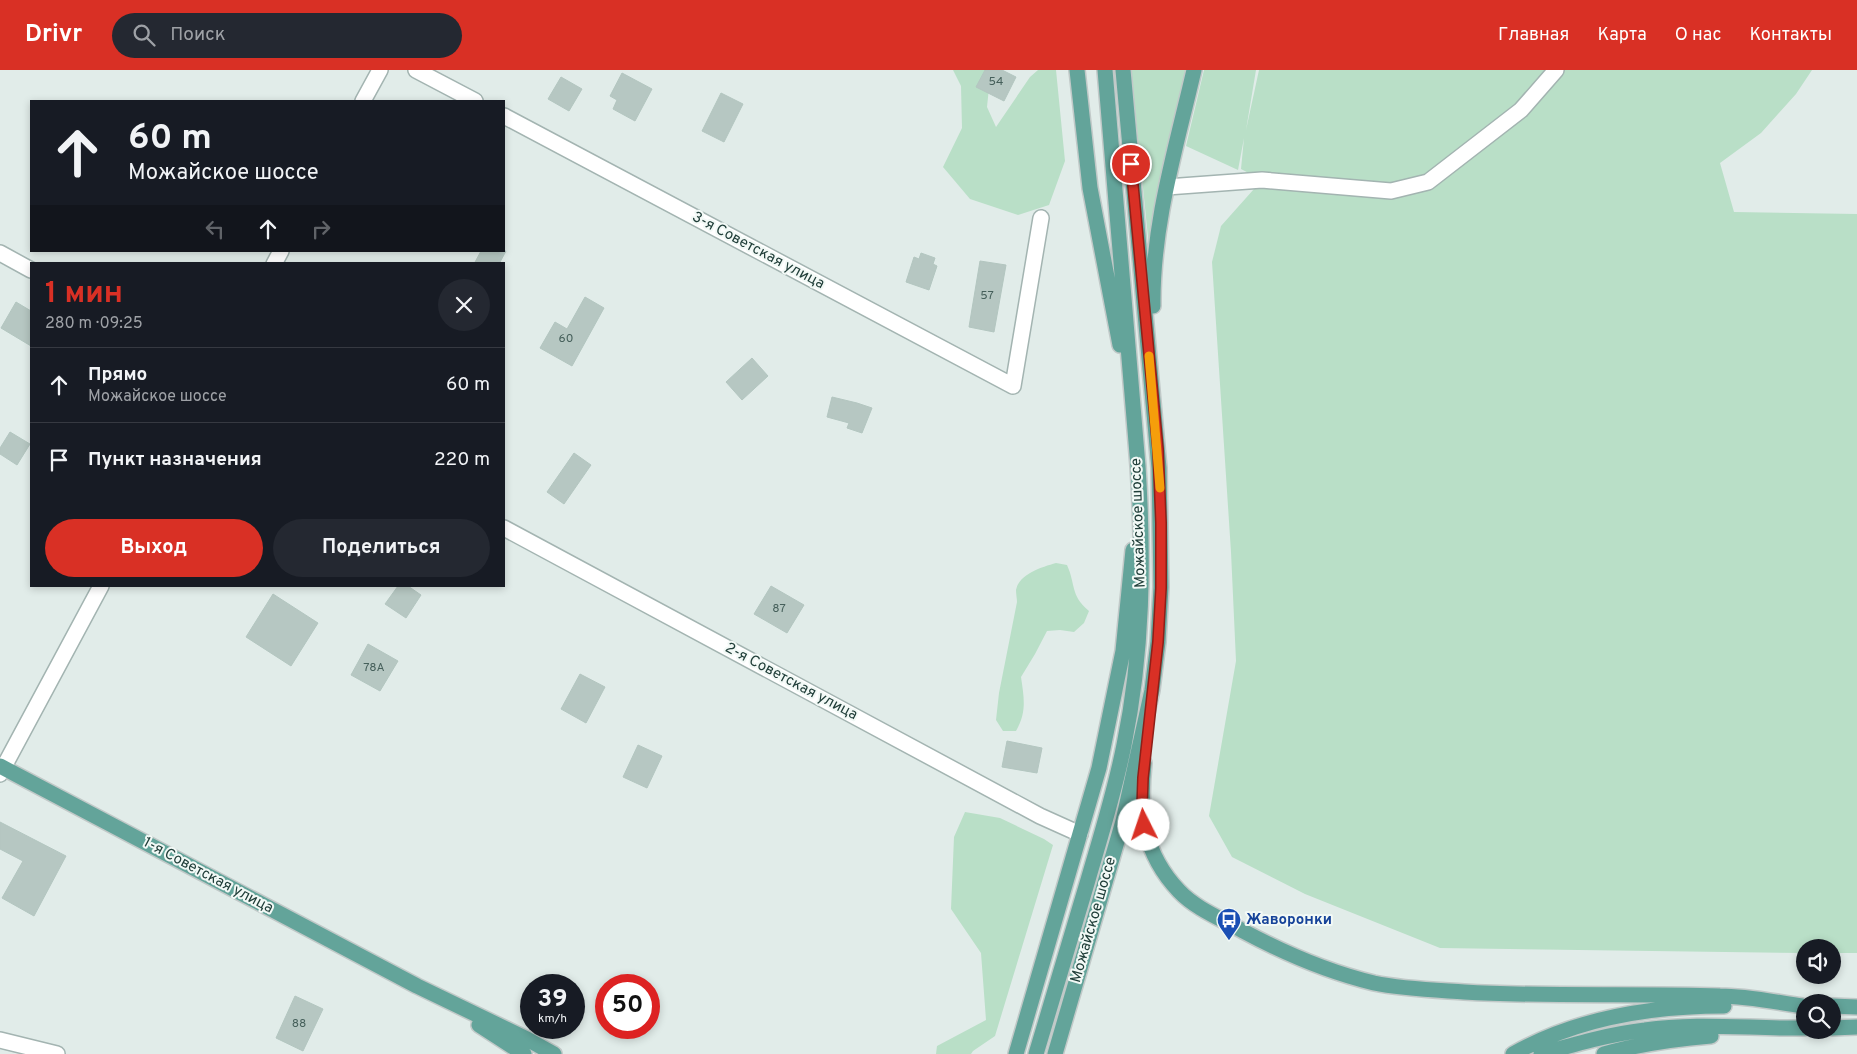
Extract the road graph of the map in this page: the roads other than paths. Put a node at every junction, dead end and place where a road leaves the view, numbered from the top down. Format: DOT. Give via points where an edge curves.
graph roads {
  1 [pos="380,70"];
  2 [pos="416,70"];
  3 [pos="1077,70"];
  4 [pos="1104,70"];
  5 [pos="1123,70"];
  6 [pos="1194,70"];
  7 [pos="1556,70"];
  8 [pos="364,100"];
  9 [pos="473,100"];
  10 [pos="505,117"];
  11 [pos="1166,187"];
  12 [pos="1041,218"];
  13 [pos="0,253"];
  14 [pos="30,269"];
  15 [pos="1133,408"];
  16 [pos="1154,410"];
  17 [pos="1138,466"];
  18 [pos="505,529"];
  19 [pos="100,587"];
  20 [pos="1152,690"];
  21 [pos="1,770"];
  22 [pos="1080,834"];
  23 [pos="417,986"];
  24 [pos="1796,1005"];
  25 [pos="1796,1006"];
  26 [pos="1841,1006"];
  27 [pos="1857,1007"];
  28 [pos="457,1012"];
  29 [pos="1796,1028"];
  30 [pos="1841,1028"];
  31 [pos="1857,1028"];
  32 [pos="1796,1029"];
  33 [pos="0,1040"];
  34 [pos="57,1054"];
  35 [pos="511,1054"];
  36 [pos="524,1054"];
  37 [pos="554,1054"];
  38 [pos="1016,1054"];
  39 [pos="1036,1054"];
  40 [pos="1055,1054"];
  41 [pos="1513,1054"];
  42 [pos="1541,1054"];
  43 [pos="1604,1054"];
  1 -- 8 [label="street"];
  2 -- 9 [label="street"];
  3 -- 15 [label="main road" via="1090,188"];
  4 -- 15 [label="main road, Можайское шоссе"];
  5 -- 16 [label="main road, Можайское шоссе"];
  6 -- 11 [label="main road"];
  7 -- 11 [label="street" via="1521,110 1428,182 1391,191 1262,180"];
  10 -- 12 [label="street, 3-я Советская улица" via="1013,386"];
  11 -- 16 [label="main road" via="1153,286"];
  13 -- 14 [label="street"];
  15 -- 17 [label="main road, Можайское шоссе"];
  16 -- 20 [label="main road, Можайское шоссе" via="1159,468 1161,588"];
  17 -- 22 [label="main road" via="1123,651 1099,768"];
  17 -- 39 [label="main road, Можайское шоссе" via="1142,595 1124,745"];
  18 -- 22 [label="street, 2-я Советская улица" via="1032,812"];
  19 -- 21 [label="street"];
  20 -- 24 [label="main road" via="1142,807 1150,845 1180,892 1201,908 1261,940 1335,972 1375,983 1508,994 1722,996"];
  20 -- 40 [label="main road, Можайское шоссе" via="1123,821"];
  21 -- 23 [label="main road, 1-я Советская улица"];
  22 -- 38 [label="main road"];
  23 -- 28 [label="main road"];
  23 -- 37 [label="main road"];
  25 -- 41 [label="main road" via="1705,1006 1624,1015 1583,1024 1532,1043"];
  26 -- 27 [label="main road"];
  28 -- 35 [label="main road"];
  28 -- 36 [label="main road"];
  29 -- 42 [label="main road" via="1646,1029 1596,1038"];
  30 -- 31 [label="main road"];
  32 -- 43 [label="main road" via="1682,1038"];
  33 -- 34 [label="street"];
}
